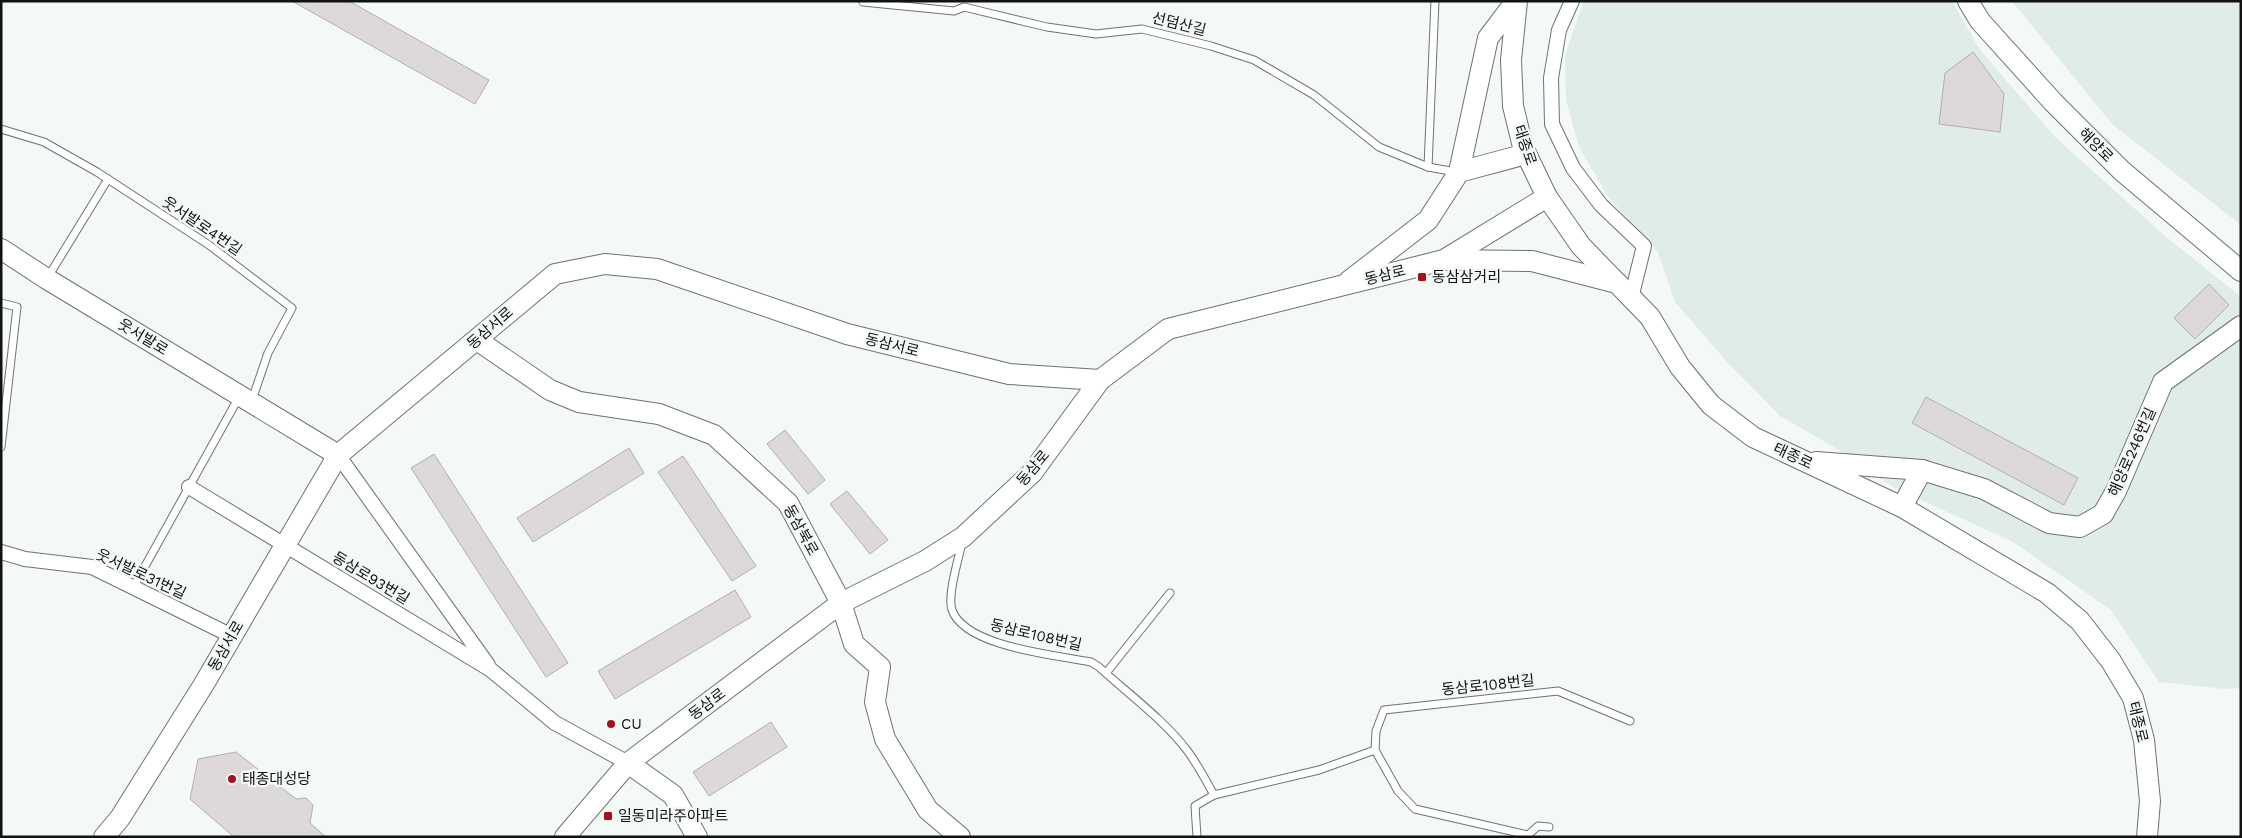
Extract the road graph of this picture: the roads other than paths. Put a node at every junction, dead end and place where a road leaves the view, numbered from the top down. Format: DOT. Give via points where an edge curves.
graph roads {
  1 [pos="1435,1"];
  2 [pos="1517,1"];
  3 [pos="1572,1"];
  4 [pos="1968,1"];
  5 [pos="863,2"];
  6 [pos="1,129"];
  7 [pos="1526,154"];
  8 [pos="1428,167"];
  9 [pos="1459,172"];
  10 [pos="108,179"];
  11 [pos="1546,197"];
  12 [pos="1,249"];
  13 [pos="1444,260"];
  14 [pos="2241,272"];
  15 [pos="47,279"];
  16 [pos="1343,285"];
  17 [pos="1625,291"];
  18 [pos="1,304"];
  19 [pos="2241,326"];
  20 [pos="477,340"];
  21 [pos="1100,380"];
  22 [pos="246,398"];
  23 [pos="1,447"];
  24 [pos="338,455"];
  25 [pos="1804,461"];
  26 [pos="1922,470"];
  27 [pos="189,488"];
  28 [pos="1902,507"];
  29 [pos="963,537"];
  30 [pos="285,545"];
  31 [pos="1,552"];
  32 [pos="134,586"];
  33 [pos="1170,593"];
  34 [pos="841,603"];
  35 [pos="232,636"];
  36 [pos="492,670"];
  37 [pos="1106,673"];
  38 [pos="1630,721"];
  39 [pos="1375,750"];
  40 [pos="628,763"];
  41 [pos="1214,795"];
  42 [pos="1549,827"];
  43 [pos="104,837"];
  44 [pos="565,837"];
  45 [pos="697,837"];
  46 [pos="960,837"];
  47 [pos="1196,837"];
  48 [pos="2148,837"];
  1 -- 8 [label="lane"];
  2 -- 7 [label="main road, 태종로" via="1511,60 1513,106"];
  2 -- 9 [label="main road" via="1488,38"];
  3 -- 17 [label="street" via="1559,30 1551,78 1552,124 1572,168 1595,198 1644,246"];
  4 -- 14 [label="main road, 해양로" via="1980,21 2122,171"];
  5 -- 8 [label="lane, 선덤산길" via="954,11 964,7 1047,27 1096,34 1142,29 1212,46 1254,60 1314,95 1378,147"];
  6 -- 10 [label="lane, 웃서발로4번길" via="44,142"];
  7 -- 9 [label="main road"];
  7 -- 11 [label="main road, 태종로"];
  8 -- 9 [label="lane, 선덤산길"];
  9 -- 16 [label="main road" via="1428,220"];
  10 -- 15 [label="lane"];
  10 -- 22 [label="lane, 웃서발로4번길" via="209,245 292,308"];
  11 -- 13 [label="main road, 동삼로"];
  11 -- 17 [label="main road, 태종로" via="1581,246"];
  12 -- 15 [label="main road, 웃서발로"];
  13 -- 16 [label="main road, 동삼로"];
  13 -- 17 [label="main road" via="1532,261"];
  15 -- 22 [label="main road, 웃서발로"];
  16 -- 21 [label="main road, 동삼로" via="1168,330"];
  17 -- 25 [label="main road, 태종로" via="1650,317 1680,367 1711,404 1753,437"];
  18 -- 23 [label="lane" via="17,307"];
  19 -- 26 [label="main road, 해양로246번길" via="2163,382 2103,514 2080,527 2050,523 1984,489"];
  20 -- 21 [label="main road, 동삼서로" via="555,274 605,264 657,269 847,334 1009,374"];
  20 -- 24 [label="main road, 동삼서로"];
  20 -- 34 [label="main road, 동삼북로" via="550,390 579,402 659,414 714,435 788,503"];
  21 -- 29 [label="main road, 동삼로" via="1032,473"];
  22 -- 24 [label="main road, 웃서발로"];
  22 -- 27 [label="lane"];
  24 -- 30 [label="main road, 동삼서로"];
  24 -- 36 [label="street"];
  25 -- 26 [label="main road, 해양로246번길"];
  25 -- 28 [label="main road, 태종로"];
  26 -- 28 [label="main road"];
  27 -- 30 [label="street, 동삼로93번길"];
  27 -- 32 [label="lane"];
  28 -- 48 [label="main road, 태종로" via="2047,593 2080,621 2111,661 2132,698 2144,740 2150,801"];
  29 -- 34 [label="main road, 동삼로" via="925,561"];
  29 -- 37 [label="lane, 동삼로108번길" via="950,599 952,609 964,628 990,641 1091,662"];
  30 -- 35 [label="main road, 동삼서로"];
  30 -- 36 [label="street, 동삼로93번길"];
  31 -- 32 [label="street, 웃서발로31번길" via="92,567"];
  32 -- 35 [label="street, 웃서발로31번길"];
  33 -- 37 [label="lane"];
  34 -- 40 [label="main road, 동삼로"];
  34 -- 46 [label="main road, 동삼북로" via="854,644 880,667 875,702 885,740 928,810"];
  35 -- 43 [label="main road, 동삼서로" via="134,797"];
  36 -- 40 [label="street, 동삼로93번길" via="555,723"];
  37 -- 41 [label="lane, 동삼로108번길" via="1184,747"];
  38 -- 39 [label="lane, 동삼로108번길" via="1558,691 1384,710 1376,731"];
  39 -- 41 [label="lane" via="1319,770"];
  39 -- 42 [label="lane" via="1398,792 1414,810 1528,836 1538,826"];
  40 -- 44 [label="main road, 동삼로"];
  40 -- 45 [label="main road" via="673,795"];
  41 -- 47 [label="lane" via="1195,806"];
}
